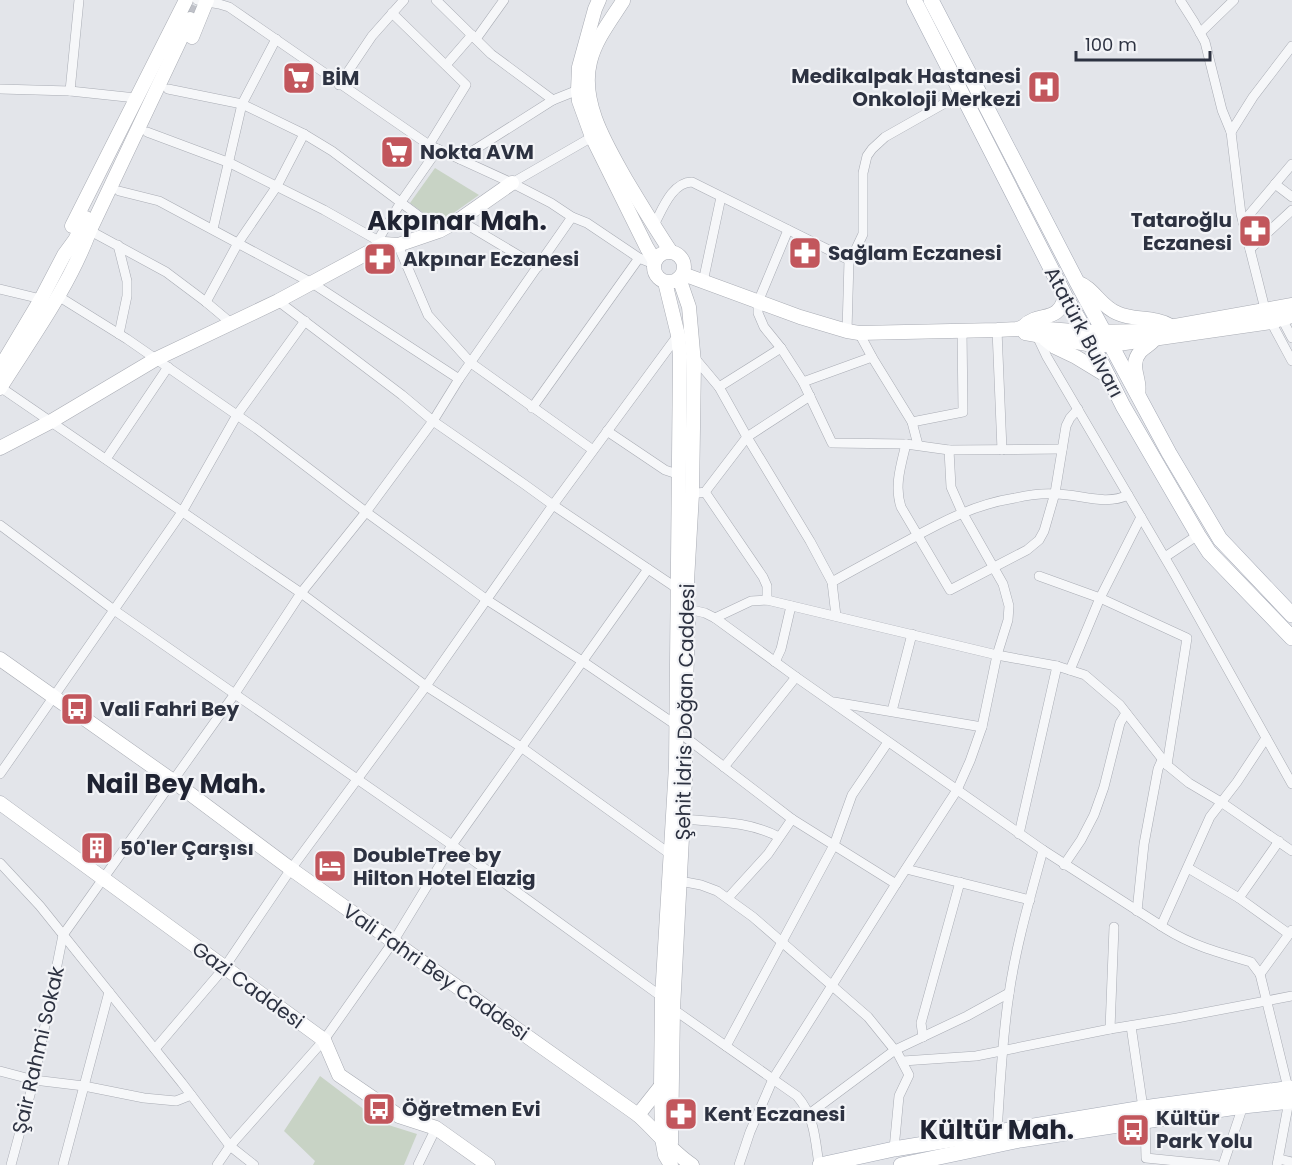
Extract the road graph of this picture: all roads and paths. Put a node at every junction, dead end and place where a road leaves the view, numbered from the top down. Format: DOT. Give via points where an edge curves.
graph roads {
  1 [pos="79,0"];
  2 [pos="186,0"];
  3 [pos="404,0"];
  4 [pos="436,0"];
  5 [pos="504,0"];
  6 [pos="599,0"];
  7 [pos="620,0"];
  8 [pos="914,0"];
  9 [pos="931,0"];
  10 [pos="1180,0"];
  11 [pos="1234,0"];
  12 [pos="203,1"];
  13 [pos="392,13"];
  14 [pos="1200,33"];
  15 [pos="474,37"];
  16 [pos="276,39"];
  17 [pos="1292,46"];
  18 [pos="446,65"];
  19 [pos="339,85"];
  20 [pos="168,88"];
  21 [pos="0,89"];
  22 [pos="578,90"];
  23 [pos="70,91"];
  24 [pos="961,94"];
  25 [pos="136,98"];
  26 [pos="553,100"];
  27 [pos="242,104"];
  28 [pos="147,132"];
  29 [pos="1231,132"];
  30 [pos="304,134"];
  31 [pos="592,136"];
  32 [pos="434,147"];
  33 [pos="460,159"];
  34 [pos="230,163"];
  35 [pos="1292,164"];
  36 [pos="512,183"];
  37 [pos="1275,184"];
  38 [pos="277,186"];
  39 [pos="119,191"];
  40 [pos="722,197"];
  41 [pos="1292,197"];
  42 [pos="401,202"];
  43 [pos="1292,210"];
  44 [pos="572,218"];
  45 [pos="459,220"];
  46 [pos="1243,222"];
  47 [pos="654,225"];
  48 [pos="213,229"];
  49 [pos="788,230"];
  50 [pos="439,231"];
  51 [pos="96,234"];
  52 [pos="238,243"];
  53 [pos="387,243"];
  54 [pos="118,245"];
  55 [pos="1250,249"];
  56 [pos="82,252"];
  57 [pos="671,252"];
  58 [pos="64,255"];
  59 [pos="639,258"];
  60 [pos="849,260"];
  61 [pos="655,262"];
  62 [pos="538,267"];
  63 [pos="681,276"];
  64 [pos="665,282"];
  65 [pos="703,282"];
  66 [pos="1077,282"];
  67 [pos="312,283"];
  68 [pos="0,289"];
  69 [pos="1065,296"];
  70 [pos="58,297"];
  71 [pos="41,299"];
  72 [pos="278,301"];
  73 [pos="206,302"];
  74 [pos="758,302"];
  75 [pos="1292,305"];
  76 [pos="1278,316"];
  77 [pos="305,321"];
  78 [pos="231,323"];
  79 [pos="1173,327"];
  80 [pos="1020,328"];
  81 [pos="962,330"];
  82 [pos="997,330"];
  83 [pos="853,332"];
  84 [pos="118,334"];
  85 [pos="678,334"];
  86 [pos="1040,337"];
  87 [pos="1090,338"];
  88 [pos="1155,338"];
  89 [pos="1292,338"];
  90 [pos="1107,339"];
  91 [pos="781,348"];
  92 [pos="693,356"];
  93 [pos="872,357"];
  94 [pos="156,359"];
  95 [pos="1292,361"];
  96 [pos="471,363"];
  97 [pos="168,367"];
  98 [pos="0,368"];
  99 [pos="1109,377"];
  100 [pos="459,379"];
  101 [pos="803,381"];
  102 [pos="719,387"];
  103 [pos="0,388"];
  104 [pos="1138,394"];
  105 [pos="810,396"];
  106 [pos="532,408"];
  107 [pos="1078,409"];
  108 [pos="237,415"];
  109 [pos="433,420"];
  110 [pos="50,422"];
  111 [pos="912,422"];
  112 [pos="607,431"];
  113 [pos="747,436"];
  114 [pos="906,444"];
  115 [pos="918,445"];
  116 [pos="0,448"];
  117 [pos="593,450"];
  118 [pos="949,450"];
  119 [pos="1002,450"];
  120 [pos="1062,450"];
  121 [pos="106,459"];
  122 [pos="680,475"];
  123 [pos="699,493"];
  124 [pos="1055,494"];
  125 [pos="1128,495"];
  126 [pos="553,505"];
  127 [pos="182,512"];
  128 [pos="366,512"];
  129 [pos="962,512"];
  130 [pos="1141,517"];
  131 [pos="0,525"];
  132 [pos="917,535"];
  133 [pos="1198,535"];
  134 [pos="1165,557"];
  135 [pos="994,567"];
  136 [pos="648,569"];
  137 [pos="1040,576"];
  138 [pos="832,582"];
  139 [pos="678,590"];
  140 [pos="301,593"];
  141 [pos="1100,598"];
  142 [pos="487,600"];
  143 [pos="767,600"];
  144 [pos="791,606"];
  145 [pos="688,609"];
  146 [pos="114,610"];
  147 [pos="1292,615"];
  148 [pos="836,616"];
  149 [pos="715,618"];
  150 [pos="1203,625"];
  151 [pos="912,634"];
  152 [pos="1187,638"];
  153 [pos="1292,638"];
  154 [pos="997,655"];
  155 [pos="0,659"];
  156 [pos="582,661"];
  157 [pos="775,662"];
  158 [pos="1057,666"];
  159 [pos="1070,670"];
  160 [pos="796,678"];
  161 [pos="426,686"];
  162 [pos="234,695"];
  163 [pos="54,697"];
  164 [pos="832,702"];
  165 [pos="892,711"];
  166 [pos="1126,713"];
  167 [pos="676,725"];
  168 [pos="982,727"];
  169 [pos="685,736"];
  170 [pos="1266,738"];
  171 [pos="888,742"];
  172 [pos="521,747"];
  173 [pos="1165,762"];
  174 [pos="724,767"];
  175 [pos="0,774"];
  176 [pos="357,780"];
  177 [pos="173,781"];
  178 [pos="1292,784"];
  179 [pos="957,790"];
  180 [pos="1221,802"];
  181 [pos="0,803"];
  182 [pos="683,819"];
  183 [pos="792,819"];
  184 [pos="1019,834"];
  185 [pos="779,837"];
  186 [pos="1279,841"];
  187 [pos="452,845"];
  188 [pos="834,845"];
  189 [pos="1043,850"];
  190 [pos="1292,851"];
  191 [pos="670,854"];
  192 [pos="0,863"];
  193 [pos="1064,865"];
  194 [pos="1188,868"];
  195 [pos="291,869"];
  196 [pos="906,869"];
  197 [pos="103,879"];
  198 [pos="680,881"];
  199 [pos="960,882"];
  200 [pos="896,884"];
  201 [pos="728,898"];
  202 [pos="1239,898"];
  203 [pos="1030,900"];
  204 [pos="1137,911"];
  205 [pos="1161,926"];
  206 [pos="1114,927"];
  207 [pos="1291,932"];
  208 [pos="63,935"];
  209 [pos="393,942"];
  210 [pos="782,942"];
  211 [pos="224,968"];
  212 [pos="1260,974"];
  213 [pos="832,986"];
  214 [pos="109,992"];
  215 [pos="1009,993"];
  216 [pos="1292,996"];
  217 [pos="662,997"];
  218 [pos="1266,1001"];
  219 [pos="674,1009"];
  220 [pos="1131,1026"];
  221 [pos="1110,1029"];
  222 [pos="923,1037"];
  223 [pos="324,1040"];
  224 [pos="726,1046"];
  225 [pos="155,1049"];
  226 [pos="895,1050"];
  227 [pos="1002,1050"];
  228 [pos="903,1061"];
  229 [pos="0,1071"];
  230 [pos="773,1079"];
  231 [pos="34,1080"];
  232 [pos="84,1086"];
  233 [pos="661,1086"];
  234 [pos="191,1095"];
  235 [pos="1290,1095"];
  236 [pos="1243,1106"];
  237 [pos="809,1114"];
  238 [pos="1144,1114"];
  239 [pos="638,1115"];
  240 [pos="436,1128"];
  241 [pos="997,1133"];
  242 [pos="666,1143"];
  243 [pos="230,1146"];
  244 [pos="894,1149"];
  245 [pos="1278,1162"];
  246 [pos="1292,1162"];
  247 [pos="11,1165"];
  248 [pos="63,1165"];
  249 [pos="217,1165"];
  250 [pos="254,1165"];
  251 [pos="418,1165"];
  252 [pos="488,1165"];
  253 [pos="671,1165"];
  254 [pos="692,1165"];
  255 [pos="739,1165"];
  256 [pos="820,1165"];
  257 [pos="901,1165"];
  258 [pos="1216,1165"];
  259 [pos="1222,1165"];
  1 -- 23 [label="street"];
  2 -- 25 [label="main road"];
  3 -- 13 [label="street"];
  4 -- 15 [label="street"];
  5 -- 15 [label="street"];
  6 -- 22 [label="main road" via="581,56"];
  7 -- 47 [label="main road" via="592,53 588,85 603,136"];
  8 -- 24 [label="main road, Atatürk Bulvarı"];
  9 -- 66 [label="main road, Atatürk Bulvarı"];
  10 -- 14 [label="street"];
  11 -- 14 [label="street"];
  12 -- 16 [label="street" via="229,7"];
  12 -- 20 [label="main road" via="200,20"];
  13 -- 18 [label="street"];
  13 -- 19 [label="street"];
  14 -- 29 [label="street"];
  15 -- 18 [label="street"];
  15 -- 26 [label="street"];
  16 -- 19 [label="street"];
  16 -- 27 [label="street"];
  17 -- 29 [label="street"];
  18 -- 32 [label="street" via="466,85"];
  19 -- 32 [label="street"];
  20 -- 27 [label="street"];
  20 -- 28 [label="main road"];
  21 -- 23 [label="street"];
  22 -- 26 [label="street"];
  22 -- 31 [label="main road"];
  23 -- 25 [label="street"];
  24 -- 60 [label="street" via="872,148 863,173 863,234"];
  24 -- 69 [label="main road, Atatürk Bulvarı"];
  25 -- 58 [label="main road" via="66,238"];
  26 -- 33 [label="street"];
  27 -- 30 [label="street"];
  27 -- 34 [label="street"];
  28 -- 34 [label="street"];
  28 -- 39 [label="main road"];
  29 -- 46 [label="street"];
  30 -- 38 [label="street"];
  30 -- 42 [label="street"];
  31 -- 36 [label="street"];
  31 -- 61 [label="main road"];
  32 -- 33 [label="street"];
  32 -- 42 [label="street"];
  33 -- 36 [label="street"];
  34 -- 38 [label="street"];
  34 -- 48 [label="street"];
  35 -- 37 [label="street"];
  36 -- 44 [label="street"];
  36 -- 45 [label="main road"];
  37 -- 41 [label="street"];
  37 -- 46 [label="street"];
  38 -- 52 [label="street"];
  38 -- 53 [label="street"];
  39 -- 48 [label="street" via="159,201"];
  39 -- 51 [label="main road"];
  40 -- 47 [label="street" via="692,182 680,184"];
  40 -- 49 [label="street"];
  40 -- 65 [label="street"];
  42 -- 50 [label="street"];
  42 -- 53 [label="street"];
  43 -- 55 [label="street"];
  44 -- 59 [label="street" via="587,223"];
  44 -- 62 [label="street"];
  45 -- 50 [label="main road"];
  45 -- 62 [label="street"];
  46 -- 55 [label="street"];
  47 -- 57 [label="main road"];
  48 -- 52 [label="street"];
  49 -- 60 [label="street"];
  49 -- 74 [label="street"];
  50 -- 53 [label="main road"];
  51 -- 54 [label="street"];
  51 -- 56 [label="main road"];
  52 -- 67 [label="street"];
  52 -- 73 [label="street"];
  53 -- 67 [label="main road"];
  53 -- 96 [label="street" via="428,315"];
  54 -- 73 [label="street" via="166,272"];
  54 -- 84 [label="street" via="127,296"];
  55 -- 76 [label="street"];
  56 -- 58 [label="main road" via="187,18"];
  56 -- 70 [label="main road"];
  57 -- 61 [label="main road" via="662,254"];
  57 -- 63 [label="main road" via="682,260"];
  58 -- 71 [label="main road"];
  59 -- 61 [label="street"];
  59 -- 106 [label="street"];
  60 -- 83 [label="street"];
  61 -- 64 [label="main road" via="655,272"];
  62 -- 96 [label="street"];
  63 -- 64 [label="main road"];
  63 -- 65 [label="main road"];
  63 -- 92 [label="main road, Şehit İdris Doğan Caddesi" via="689,307"];
  64 -- 85 [label="main road, Şehit İdris Doğan Caddesi"];
  65 -- 74 [label="main road"];
  66 -- 79 [label="main road" via="1115,312 1162,321"];
  66 -- 90 [label="main road, Atatürk Bulvarı"];
  67 -- 72 [label="main road"];
  67 -- 100 [label="street"];
  68 -- 71 [label="street"];
  69 -- 80 [label="main road" via="1054,314 1031,320"];
  69 -- 87 [label="main road, Atatürk Bulvarı"];
  70 -- 84 [label="street"];
  70 -- 103 [label="main road"];
  71 -- 98 [label="main road"];
  72 -- 77 [label="street"];
  72 -- 78 [label="main road"];
  73 -- 78 [label="street"];
  74 -- 83 [label="main road"];
  74 -- 91 [label="street" via="764,327"];
  75 -- 76 [label="main road"];
  76 -- 79 [label="main road"];
  76 -- 88 [label="main road"];
  76 -- 89 [label="street"];
  76 -- 95 [label="street"];
  77 -- 108 [label="street"];
  77 -- 109 [label="street"];
  78 -- 94 [label="main road"];
  79 -- 90 [label="main road"];
  80 -- 82 [label="main road"];
  80 -- 86 [label="main road"];
  80 -- 87 [label="main road"];
  81 -- 82 [label="main road"];
  81 -- 83 [label="main road"];
  81 -- 111 [label="street" via="963,412"];
  82 -- 119 [label="street"];
  83 -- 93 [label="street"];
  84 -- 94 [label="street"];
  85 -- 112 [label="street"];
  85 -- 122 [label="main road, Şehit İdris Doğan Caddesi"];
  86 -- 87 [label="main road"];
  86 -- 99 [label="main road"];
  86 -- 107 [label="street" via="1047,357"];
  87 -- 90 [label="main road"];
  87 -- 99 [label="main road, Atatürk Bulvarı"];
  88 -- 90 [label="main road"];
  88 -- 104 [label="main road" via="1136,358"];
  90 -- 104 [label="main road, Atatürk Bulvarı"];
  91 -- 101 [label="street"];
  91 -- 102 [label="street"];
  92 -- 102 [label="street"];
  92 -- 123 [label="main road, Şehit İdris Doğan Caddesi"];
  93 -- 101 [label="street"];
  93 -- 111 [label="street"];
  94 -- 97 [label="street"];
  94 -- 110 [label="main road"];
  96 -- 100 [label="street"];
  96 -- 106 [label="street"];
  97 -- 108 [label="street"];
  97 -- 121 [label="street"];
  99 -- 133 [label="main road, Atatürk Bulvarı"];
  100 -- 109 [label="street"];
  101 -- 105 [label="street"];
  102 -- 113 [label="street"];
  103 -- 110 [label="street"];
  104 -- 147 [label="main road, Atatürk Bulvarı" via="1220,539"];
  105 -- 113 [label="street"];
  105 -- 114 [label="street" via="832,443"];
  106 -- 117 [label="street"];
  107 -- 120 [label="street" via="1066,426"];
  107 -- 125 [label="street"];
  108 -- 127 [label="street"];
  108 -- 128 [label="street"];
  109 -- 126 [label="street"];
  109 -- 128 [label="street"];
  110 -- 116 [label="main road"];
  110 -- 121 [label="street"];
  111 -- 115 [label="street"];
  112 -- 117 [label="street"];
  112 -- 122 [label="street" via="665,470"];
  113 -- 123 [label="street"];
  113 -- 138 [label="street"];
  114 -- 115 [label="street"];
  114 -- 132 [label="street" via="898,499"];
  115 -- 118 [label="street"];
  117 -- 126 [label="street"];
  118 -- 119 [label="street"];
  118 -- 129 [label="street" via="951,487"];
  119 -- 120 [label="street"];
  120 -- 124 [label="street"];
  121 -- 127 [label="street"];
  122 -- 139 [label="main road, Şehit İdris Doğan Caddesi"];
  123 -- 143 [label="street" via="763,576"];
  123 -- 145 [label="main road, Şehit İdris Doğan Caddesi" via="687,581"];
  124 -- 125 [label="street" via="1110,500"];
  124 -- 129 [label="street" via="1017,497"];
  124 -- 135 [label="street" via="1039,540"];
  125 -- 130 [label="street"];
  126 -- 136 [label="street"];
  126 -- 142 [label="street"];
  127 -- 140 [label="street"];
  127 -- 146 [label="street"];
  128 -- 140 [label="street"];
  128 -- 142 [label="street"];
  129 -- 132 [label="street"];
  129 -- 135 [label="street"];
  130 -- 134 [label="street"];
  130 -- 141 [label="street"];
  131 -- 146 [label="street"];
  132 -- 135 [label="street" via="950,590"];
  132 -- 138 [label="street"];
  133 -- 134 [label="street"];
  133 -- 153 [label="main road, Atatürk Bulvarı" via="1209,552"];
  134 -- 150 [label="street"];
  135 -- 154 [label="street" via="1004,584 1009,606 1006,631"];
  136 -- 139 [label="street"];
  136 -- 156 [label="street"];
  137 -- 141 [label="street"];
  138 -- 148 [label="street"];
  139 -- 167 [label="main road, Şehit İdris Doğan Caddesi"];
  140 -- 161 [label="street"];
  140 -- 162 [label="street"];
  141 -- 152 [label="street"];
  141 -- 159 [label="street"];
  142 -- 156 [label="street"];
  142 -- 161 [label="street"];
  143 -- 144 [label="street"];
  143 -- 149 [label="street" via="751,601"];
  144 -- 148 [label="street"];
  144 -- 157 [label="street"];
  145 -- 149 [label="street"];
  145 -- 169 [label="main road, Şehit İdris Doğan Caddesi"];
  146 -- 162 [label="street"];
  146 -- 163 [label="street"];
  148 -- 151 [label="street"];
  149 -- 157 [label="street"];
  150 -- 152 [label="street"];
  150 -- 170 [label="street"];
  151 -- 154 [label="street"];
  151 -- 165 [label="street"];
  152 -- 173 [label="street"];
  154 -- 158 [label="street"];
  154 -- 168 [label="street"];
  155 -- 163 [label="main road, Vali Fahri Bey Caddesi"];
  156 -- 167 [label="street"];
  156 -- 172 [label="street"];
  157 -- 160 [label="street"];
  158 -- 159 [label="street"];
  158 -- 184 [label="street"];
  159 -- 166 [label="street" via="1085,675"];
  160 -- 164 [label="street"];
  160 -- 174 [label="street"];
  161 -- 172 [label="street"];
  161 -- 176 [label="street"];
  162 -- 176 [label="street"];
  162 -- 177 [label="street"];
  163 -- 175 [label="street"];
  163 -- 177 [label="main road, Vali Fahri Bey Caddesi"];
  164 -- 165 [label="street"];
  164 -- 171 [label="street"];
  165 -- 168 [label="street"];
  166 -- 173 [label="street"];
  166 -- 193 [label="street" via="1094,815"];
  167 -- 191 [label="main road, Şehit İdris Doğan Caddesi"];
  168 -- 179 [label="street"];
  169 -- 174 [label="street"];
  169 -- 182 [label="main road, Şehit İdris Doğan Caddesi"];
  170 -- 178 [label="street"];
  170 -- 180 [label="street"];
  171 -- 179 [label="street"];
  171 -- 188 [label="street" via="852,795"];
  172 -- 187 [label="street"];
  172 -- 191 [label="street"];
  173 -- 180 [label="street" via="1189,783"];
  173 -- 204 [label="street" via="1158,769 1149,816"];
  174 -- 183 [label="street"];
  176 -- 187 [label="street"];
  176 -- 195 [label="street"];
  177 -- 195 [label="main road, Vali Fahri Bey Caddesi"];
  177 -- 197 [label="street"];
  179 -- 184 [label="street"];
  179 -- 196 [label="street"];
  180 -- 186 [label="street"];
  180 -- 194 [label="street" via="1210,817"];
  181 -- 197 [label="main road, Gazi Caddesi"];
  182 -- 185 [label="street" via="743,824"];
  182 -- 198 [label="main road, Şehit İdris Doğan Caddesi"];
  183 -- 185 [label="street"];
  183 -- 188 [label="street"];
  184 -- 189 [label="street"];
  185 -- 201 [label="street"];
  186 -- 190 [label="street"];
  186 -- 202 [label="street"];
  187 -- 209 [label="street"];
  187 -- 217 [label="street"];
  188 -- 200 [label="street"];
  188 -- 210 [label="street"];
  189 -- 193 [label="street"];
  189 -- 203 [label="street"];
  191 -- 217 [label="main road, Şehit İdris Doğan Caddesi"];
  192 -- 208 [label="street"];
  193 -- 204 [label="street"];
  194 -- 202 [label="street"];
  194 -- 205 [label="street"];
  195 -- 209 [label="main road, Vali Fahri Bey Caddesi"];
  195 -- 211 [label="street"];
  196 -- 199 [label="street"];
  196 -- 200 [label="street"];
  197 -- 208 [label="street"];
  197 -- 211 [label="main road, Gazi Caddesi"];
  198 -- 201 [label="street" via="709,887"];
  198 -- 219 [label="main road, Şehit İdris Doğan Caddesi"];
  199 -- 203 [label="street"];
  199 -- 222 [label="street" via="921,1023"];
  200 -- 213 [label="street"];
  201 -- 210 [label="street"];
  202 -- 207 [label="street"];
  203 -- 215 [label="street"];
  204 -- 205 [label="street"];
  205 -- 212 [label="street" via="1182,939 1251,962"];
  206 -- 221 [label="street"];
  207 -- 212 [label="street"];
  208 -- 214 [label="street"];
  208 -- 231 [label="street, Şair Rahmi Sokak"];
  209 -- 223 [label="street"];
  209 -- 239 [label="main road, Vali Fahri Bey Caddesi"];
  210 -- 213 [label="street"];
  210 -- 224 [label="street"];
  211 -- 223 [label="main road, Gazi Caddesi"];
  211 -- 225 [label="street"];
  212 -- 218 [label="street"];
  213 -- 226 [label="street" via="868,1017"];
  213 -- 230 [label="street"];
  214 -- 225 [label="street"];
  214 -- 232 [label="street"];
  215 -- 222 [label="street"];
  215 -- 227 [label="street"];
  216 -- 218 [label="street"];
  217 -- 219 [label="street"];
  217 -- 233 [label="main road, Şehit İdris Doğan Caddesi"];
  218 -- 220 [label="street"];
  218 -- 235 [label="street"];
  219 -- 224 [label="street"];
  219 -- 242 [label="main road, Şehit İdris Doğan Caddesi"];
  220 -- 221 [label="street"];
  220 -- 238 [label="street"];
  221 -- 227 [label="street"];
  222 -- 226 [label="street"];
  223 -- 240 [label="main road, Gazi Caddesi" via="339,1075 399,1116"];
  223 -- 243 [label="street"];
  224 -- 230 [label="street"];
  225 -- 234 [label="street"];
  226 -- 228 [label="street"];
  226 -- 237 [label="street"];
  227 -- 228 [label="street" via="976,1056"];
  227 -- 241 [label="street"];
  228 -- 244 [label="street" via="909,1075 898,1096"];
  229 -- 231 [label="street"];
  230 -- 237 [label="street" via="797,1096"];
  230 -- 255 [label="street"];
  231 -- 232 [label="street"];
  231 -- 247 [label="street, Şair Rahmi Sokak"];
  232 -- 234 [label="street" via="176,1101"];
  232 -- 248 [label="street"];
  233 -- 239 [label="main road"];
  233 -- 242 [label="main road, Şehit İdris Doğan Caddesi"];
  234 -- 243 [label="street"];
  235 -- 236 [label="main road"];
  235 -- 238 [label="main road"];
  235 -- 245 [label="street"];
  236 -- 238 [label="main road"];
  236 -- 259 [label="street"];
  237 -- 256 [label="street"];
  238 -- 241 [label="main road"];
  238 -- 257 [label="main road"];
  238 -- 258 [label="street" via="1146,1158"];
  239 -- 242 [label="main road, Vali Fahri Bey Caddesi"];
  240 -- 251 [label="street"];
  240 -- 252 [label="main road, Gazi Caddesi"];
  241 -- 244 [label="main road"];
  242 -- 253 [label="main road" via="665,1155"];
  242 -- 254 [label="main road, Vali Fahri Bey Caddesi"];
  243 -- 249 [label="street"];
  243 -- 250 [label="street"];
  244 -- 256 [label="main road"];
  245 -- 246 [label="street"];
}
